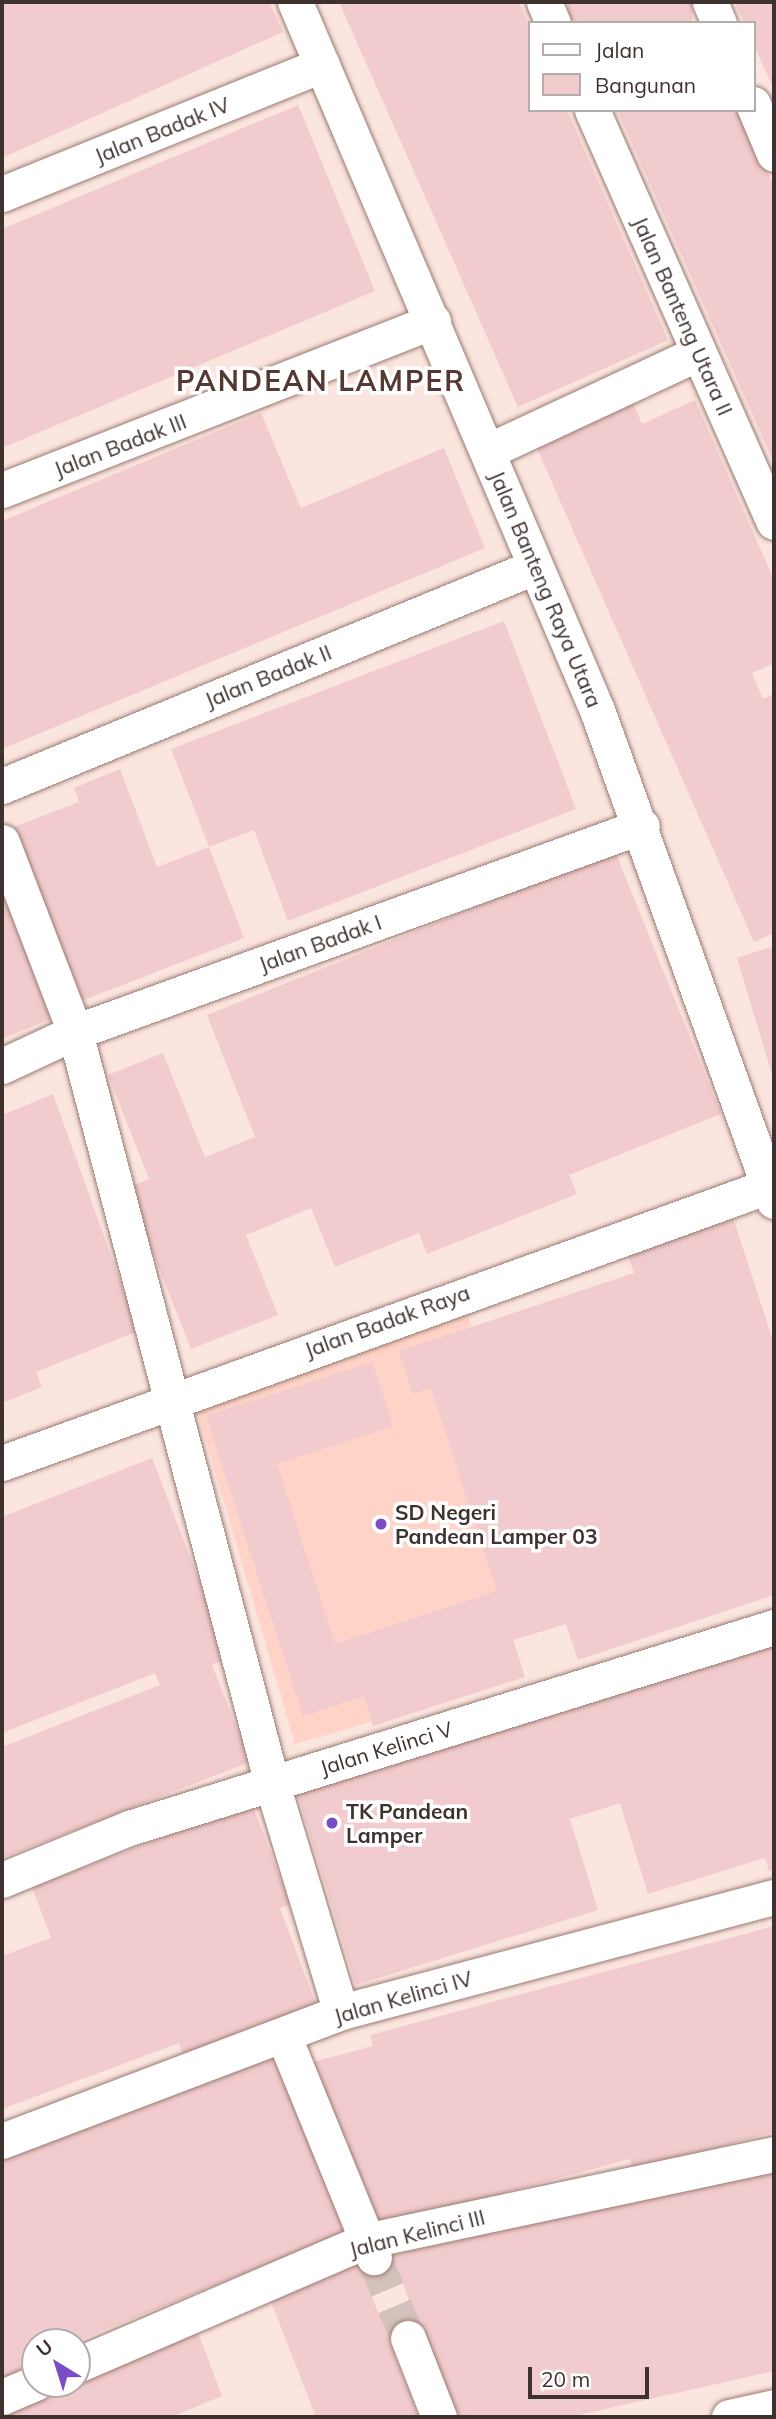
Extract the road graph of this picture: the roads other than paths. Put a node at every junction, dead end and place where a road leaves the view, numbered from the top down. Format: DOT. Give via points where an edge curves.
graph roads {
  1 [pos="295,2"];
  2 [pos="544,2"];
  3 [pos="710,2"];
  4 [pos="553,21"];
  5 [pos="718,21"];
  6 [pos="322,65"];
  7 [pos="755,109"];
  8 [pos="593,112"];
  9 [pos="774,154"];
  10 [pos="2,194"];
  11 [pos="433,321"];
  12 [pos="698,353"];
  13 [pos="488,451"];
  14 [pos="2,490"];
  15 [pos="774,522"];
  16 [pos="534,567"];
  17 [pos="2,786"];
  18 [pos="642,826"];
  19 [pos="2,842"];
  20 [pos="75,1032"];
  21 [pos="2,1066"];
  22 [pos="773,1190"];
  23 [pos="169,1399"];
  24 [pos="2,1463"];
  25 [pos="774,1627"];
  26 [pos="272,1784"];
  27 [pos="2,1880"];
  28 [pos="774,1897"];
  29 [pos="341,2012"];
  30 [pos="284,2037"];
  31 [pos="2,2141"];
  32 [pos="774,2154"];
  33 [pos="369,2249"];
  34 [pos="408,2338"];
  35 [pos="91,2359"];
  36 [pos="21,2389"];
  37 [pos="2,2397"];
  38 [pos="774,2407"];
  39 [pos="439,2417"];
  40 [pos="729,2417"];
  1 -- 6 [label="street, Jalan Banteng Raya Utara"];
  2 -- 4 [label="street"];
  3 -- 5 [label="street"];
  6 -- 10 [label="street, Jalan Badak IV"];
  6 -- 11 [label="street, Jalan Banteng Raya Utara"];
  7 -- 9 [label="street"];
  8 -- 12 [label="street, Jalan Banteng Utara II"];
  11 -- 13 [label="street, Jalan Banteng Raya Utara"];
  11 -- 14 [label="street, Jalan Badak III"];
  12 -- 13 [label="street"];
  12 -- 15 [label="street, Jalan Banteng Utara II"];
  13 -- 16 [label="street, Jalan Banteng Raya Utara"];
  16 -- 17 [label="street, Jalan Badak II"];
  16 -- 18 [label="street, Jalan Banteng Raya Utara"];
  18 -- 20 [label="street, Jalan Badak I"];
  18 -- 22 [label="street, Jalan Banteng Raya Utara"];
  19 -- 20 [label="street"];
  20 -- 21 [label="street, Jalan Badak I"];
  20 -- 23 [label="street"];
  22 -- 23 [label="street, Jalan Badak Raya"];
  23 -- 24 [label="street, Jalan Badak Raya"];
  23 -- 26 [label="street"];
  25 -- 26 [label="street, Jalan Kelinci V"];
  26 -- 27 [label="street, Jalan Kelinci V" via="129,1828"];
  26 -- 29 [label="street"];
  28 -- 29 [label="street, Jalan Kelinci IV"];
  29 -- 30 [label="street, Jalan Kelinci IV"];
  30 -- 31 [label="street, Jalan Kelinci IV"];
  30 -- 33 [label="street"];
  32 -- 33 [label="street, Jalan Kelinci III"];
  33 -- 35 [label="street, Jalan Kelinci III"];
  34 -- 39 [label="street"];
  36 -- 37 [label="street"];
  38 -- 40 [label="street"];
}
